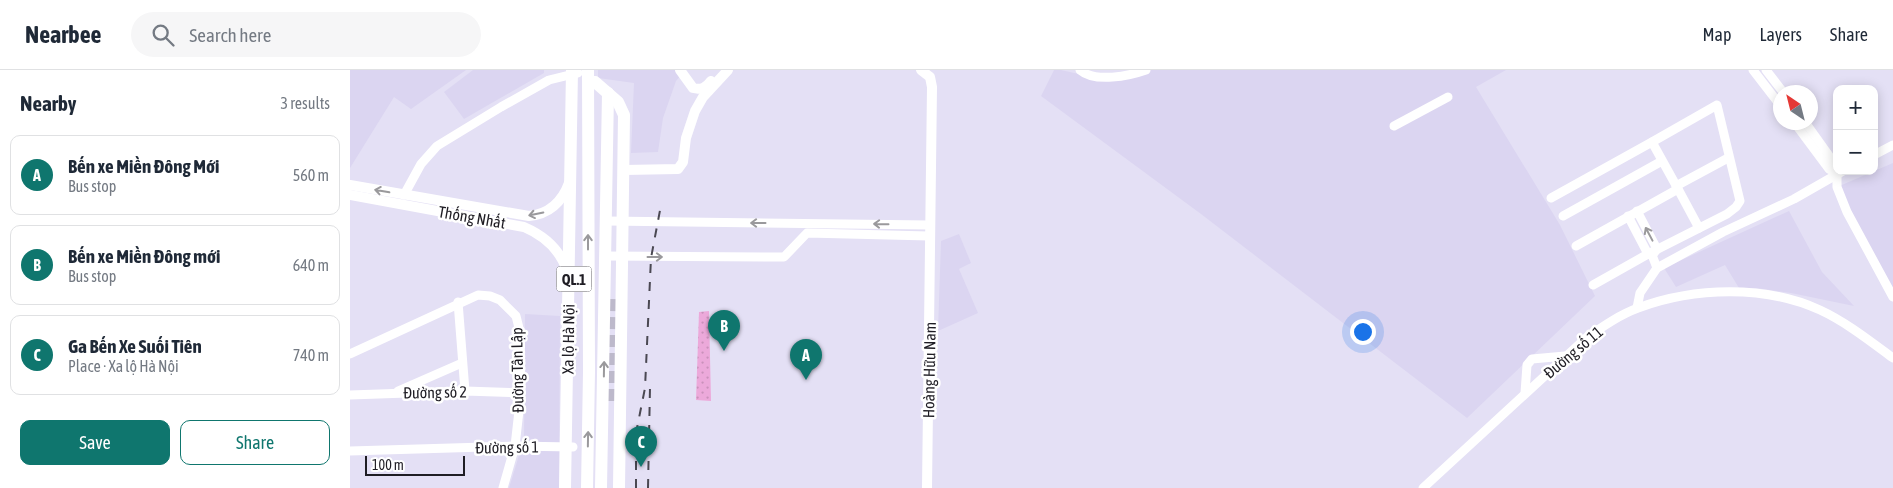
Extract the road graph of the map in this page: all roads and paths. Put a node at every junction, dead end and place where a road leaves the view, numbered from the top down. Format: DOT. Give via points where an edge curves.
graph roads {
  1 [pos="680,70"];
  2 [pos="721,70"];
  3 [pos="728,70"];
  4 [pos="921,70"];
  5 [pos="929,70"];
  6 [pos="1080,70"];
  7 [pos="1146,70"];
  8 [pos="1753,70"];
  9 [pos="1766,70"];
  10 [pos="584,74"];
  11 [pos="1778,85"];
  12 [pos="1773,96"];
  13 [pos="1448,97"];
  14 [pos="613,98"];
  15 [pos="1394,126"];
  16 [pos="1802,130"];
  17 [pos="1809,130"];
  18 [pos="1652,142"];
  19 [pos="1816,144"];
  20 [pos="1893,145"];
  21 [pos="1878,153"];
  22 [pos="1728,158"];
  23 [pos="1662,161"];
  24 [pos="624,170"];
  25 [pos="1833,170"];
  26 [pos="1834,175"];
  27 [pos="1839,175"];
  28 [pos="570,177"];
  29 [pos="350,185"];
  30 [pos="1677,188"];
  31 [pos="404,195"];
  32 [pos="350,196"];
  33 [pos="1551,198"];
  34 [pos="617,199"];
  35 [pos="1637,211"];
  36 [pos="1727,214"];
  37 [pos="1563,216"];
  38 [pos="1628,216"];
  39 [pos="516,220"];
  40 [pos="607,221"];
  41 [pos="624,222"];
  42 [pos="930,225"];
  43 [pos="1699,228"];
  44 [pos="573,231"];
  45 [pos="1723,232"];
  46 [pos="929,236"];
  47 [pos="1576,246"];
  48 [pos="931,252"];
  49 [pos="1652,253"];
  50 [pos="606,256"];
  51 [pos="623,257"];
  52 [pos="1657,268"];
  53 [pos="569,277"];
  54 [pos="616,279"];
  55 [pos="1593,285"];
  56 [pos="615,295"];
  57 [pos="1893,297"];
  58 [pos="458,302"];
  59 [pos="1637,308"];
  60 [pos="570,348"];
  61 [pos="350,354"];
  62 [pos="1565,356"];
  63 [pos="1893,358"];
  64 [pos="462,363"];
  65 [pos="465,391"];
  66 [pos="521,393"];
  67 [pos="1525,393"];
  68 [pos="393,394"];
  69 [pos="350,395"];
  70 [pos="613,401"];
  71 [pos="515,446"];
  72 [pos="569,447"];
  73 [pos="350,451"];
  74 [pos="503,488"];
  75 [pos="565,488"];
  76 [pos="572,488"];
  77 [pos="587,488"];
  78 [pos="601,488"];
  79 [pos="612,488"];
  80 [pos="619,488"];
  81 [pos="927,488"];
  82 [pos="1423,488"];
  1 -- 2 [label="main road" via="693,88 700,90 708,86"];
  3 -- 24 [label="main road" via="703,97 695,111 686,138 683,162 678,169"];
  4 -- 42 [label="main road, Hoàng Hữu Nam" via="930,77 932,87"];
  5 -- 48 [label="main road, Hoàng Hữu Nam" via="934,74 937,86 935,236"];
  6 -- 7 [label="street" via="1090,75 1113,77"];
  8 -- 12 [label="street"];
  9 -- 11 [label="street"];
  10 -- 14 [label="highway"];
  10 -- 28 [label="highway, Xa lộ Hà Nội / QL.1"];
  10 -- 31 [label="street" via="549,80 437,146 421,164"];
  10 -- 44 [label="highway, Xa lộ Hà Nội / QL.1"];
  77 -- 10 [label="highway, Xa lộ Hà Nội / QL.1, one-way" via="589,372"];
  13 -- 15 [label="street"];
  14 -- 24 [label="highway" via="624,115"];
  14 -- 34 [label="highway"];
  14 -- 40 [label="highway, QL.1"];
  16 -- 19 [label="street"];
  17 -- 19 [label="street"];
  18 -- 22 [label="street" via="1717,105"];
  18 -- 23 [label="street"];
  18 -- 33 [label="street"];
  19 -- 25 [label="street" via="1829,169"];
  20 -- 21 [label="street"];
  22 -- 30 [label="street"];
  22 -- 36 [label="street" via="1740,201"];
  23 -- 30 [label="street"];
  23 -- 37 [label="street"];
  24 -- 41 [label="highway"];
  26 -- 45 [label="street" via="1794,199"];
  27 -- 57 [label="street" via="1837,187 1847,212"];
  28 -- 39 [label="main road, Thống Nhất, one-way" via="564,195 552,208"];
  28 -- 44 [label="highway, Xa lộ Hà Nội / QL.1"];
  31 -- 29 [label="main road, Thống Nhất, one-way"];
  30 -- 35 [label="street"];
  30 -- 43 [label="street"];
  31 -- 39 [label="main road, Thống Nhất"];
  32 -- 39 [label="main road, Thống Nhất"];
  35 -- 38 [label="street"];
  49 -- 35 [label="street, one-way"];
  36 -- 43 [label="street"];
  36 -- 45 [label="street"];
  38 -- 47 [label="street"];
  38 -- 49 [label="street"];
  39 -- 53 [label="main road, Thống Nhất" via="551,243"];
  40 -- 41 [label="street"];
  40 -- 50 [label="highway, QL.1"];
  42 -- 41 [label="street, one-way"];
  41 -- 51 [label="highway"];
  42 -- 46 [label="main road, Hoàng Hữu Nam"];
  43 -- 49 [label="street"];
  44 -- 53 [label="highway, Xa lộ Hà Nội / QL.1"];
  44 -- 60 [label="highway, Xa lộ Hà Nội / QL.1"];
  45 -- 52 [label="street"];
  46 -- 48 [label="main road, Hoàng Hữu Nam"];
  51 -- 46 [label="street, one-way" via="784,258 807,234"];
  48 -- 81 [label="main road, Hoàng Hữu Nam"];
  49 -- 52 [label="street"];
  49 -- 55 [label="street"];
  50 -- 51 [label="street"];
  78 -- 50 [label="highway, QL.1, one-way"];
  51 -- 80 [label="highway"];
  52 -- 59 [label="street" via="1640,293"];
  53 -- 60 [label="highway, Xa lộ Hà Nội / QL.1"];
  54 -- 56 [label="highway, QL.1"];
  58 -- 61 [label="street, Đường Tân Lập"];
  58 -- 64 [label="street"];
  58 -- 66 [label="street, Đường Tân Lập" via="478,294 490,296 500,300 516,316 520,332"];
  59 -- 62 [label="street, Đường số 11" via="1604,325"];
  59 -- 63 [label="street, Đường số 11" via="1700,294 1751,293 1790,300 1836,318"];
  60 -- 72 [label="highway, Xa lộ Hà Nội / QL.1"];
  62 -- 67 [label="street, Đường số 11"];
  62 -- 67 [label="street" via="1532,359 1527,365"];
  64 -- 65 [label="street"];
  64 -- 68 [label="street"];
  65 -- 66 [label="street, Đường số 2"];
  65 -- 68 [label="street, Đường số 2"];
  66 -- 71 [label="street, Đường Tân Lập"];
  67 -- 82 [label="street, Đường số 11"];
  68 -- 69 [label="street, Đường số 2"];
  70 -- 79 [label="highway"];
  71 -- 72 [label="street, Đường số 1"];
  71 -- 73 [label="street, Đường số 1"];
  71 -- 74 [label="street, Đường Tân Lập"];
  72 -- 75 [label="highway, Xa lộ Hà Nội / QL.1"];
  72 -- 76 [label="highway, Xa lộ Hà Nội / QL.1"];
}
